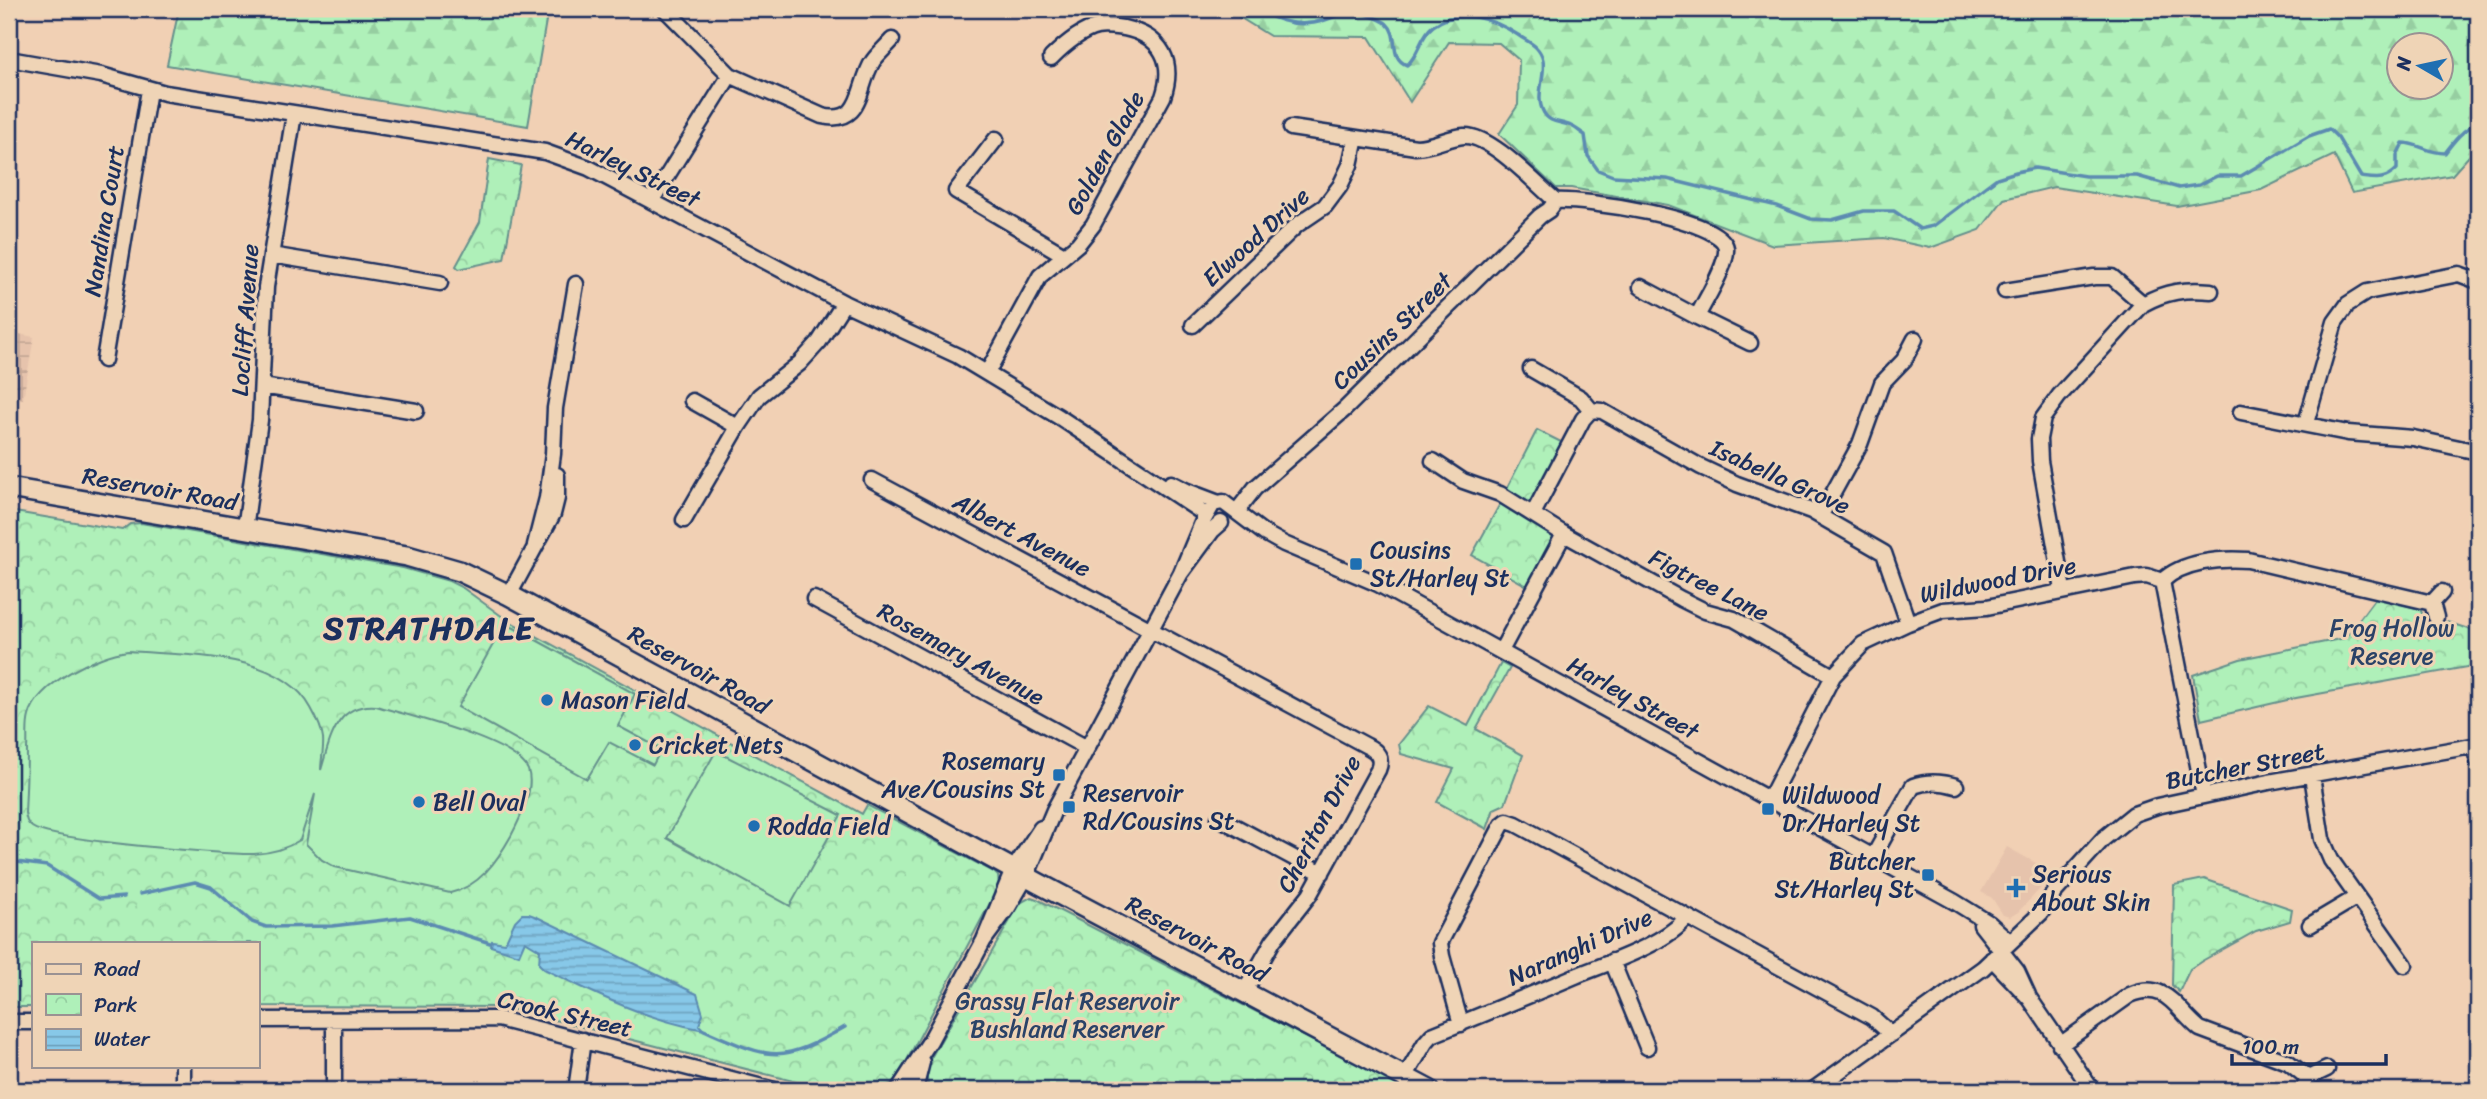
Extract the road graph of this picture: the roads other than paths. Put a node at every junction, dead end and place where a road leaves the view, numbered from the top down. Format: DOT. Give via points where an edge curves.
graph roads {
  1 [pos="665,9"];
  2 [pos="892,40"];
  3 [pos="1051,58"];
  4 [pos="9,59"];
  5 [pos="730,75"];
  6 [pos="149,90"];
  7 [pos="294,114"];
  8 [pos="1292,128"];
  9 [pos="1356,138"];
  10 [pos="996,139"];
  11 [pos="652,200"];
  12 [pos="1556,201"];
  13 [pos="271,255"];
  14 [pos="1064,255"];
  15 [pos="2475,280"];
  16 [pos="440,283"];
  17 [pos="576,284"];
  18 [pos="1641,287"];
  19 [pos="2005,291"];
  20 [pos="2211,291"];
  21 [pos="844,303"];
  22 [pos="2143,304"];
  23 [pos="1698,317"];
  24 [pos="1193,325"];
  25 [pos="1915,339"];
  26 [pos="1750,343"];
  27 [pos="104,360"];
  28 [pos="1531,369"];
  29 [pos="987,373"];
  30 [pos="262,386"];
  31 [pos="692,401"];
  32 [pos="1591,410"];
  33 [pos="416,411"];
  34 [pos="2241,412"];
  35 [pos="2306,423"];
  36 [pos="738,427"];
  37 [pos="2478,452"];
  38 [pos="1433,461"];
  39 [pos="1141,470"];
  40 [pos="872,480"];
  41 [pos="9,488"];
  42 [pos="1255,488"];
  43 [pos="1218,502"];
  44 [pos="1237,511"];
  45 [pos="1533,514"];
  46 [pos="1206,515"];
  47 [pos="1821,515"];
  48 [pos="684,520"];
  49 [pos="1223,523"];
  50 [pos="246,529"];
  51 [pos="1264,533"];
  52 [pos="1564,534"];
  53 [pos="1181,573"];
  54 [pos="2162,581"];
  55 [pos="2063,590"];
  56 [pos="509,595"];
  57 [pos="814,599"];
  58 [pos="2437,604"];
  59 [pos="1908,623"];
  60 [pos="1150,630"];
  61 [pos="1500,651"];
  62 [pos="1832,676"];
  63 [pos="2476,746"];
  64 [pos="1087,748"];
  65 [pos="2478,761"];
  66 [pos="2312,776"];
  67 [pos="1956,786"];
  68 [pos="2204,796"];
  69 [pos="1769,800"];
  70 [pos="1219,818"];
  71 [pos="1873,857"];
  72 [pos="1020,873"];
  73 [pos="1322,873"];
  74 [pos="2357,897"];
  75 [pos="1687,917"];
  76 [pos="2309,925"];
  77 [pos="2001,950"];
  78 [pos="1612,961"];
  79 [pos="2406,965"];
  80 [pos="1245,991"];
  81 [pos="259,1020"];
  82 [pos="334,1020"];
  83 [pos="9,1022"];
  84 [pos="32,1022"];
  85 [pos="1461,1024"];
  86 [pos="1891,1034"];
  87 [pos="583,1040"];
  88 [pos="930,1041"];
  89 [pos="2060,1045"];
  90 [pos="1647,1047"];
  91 [pos="183,1068"];
  92 [pos="2327,1069"];
  93 [pos="1405,1077"];
  94 [pos="2305,1084"];
  95 [pos="753,1087"];
  96 [pos="183,1090"];
  97 [pos="334,1090"];
  98 [pos="576,1090"];
  99 [pos="774,1090"];
  100 [pos="898,1090"];
  101 [pos="915,1090"];
  102 [pos="1429,1090"];
  103 [pos="1813,1090"];
  104 [pos="2091,1090"];
  1 -- 5 [label="street"];
  2 -- 5 [label="street" via="873,61 858,102 838,117 822,116"];
  3 -- 14 [label="street, Golden Glade" via="1063,45 1096,27 1116,27 1144,35 1162,50 1169,79 1093,225"];
  4 -- 6 [label="street, Harley Street" via="101,75"];
  5 -- 11 [label="street"];
  6 -- 7 [label="street, Harley Street"];
  6 -- 27 [label="street, Nandina Court"];
  7 -- 11 [label="street, Harley Street" via="545,152"];
  7 -- 13 [label="street, Locliff Avenue"];
  8 -- 9 [label="street"];
  9 -- 12 [label="street" via="1416,147 1471,136 1488,144"];
  9 -- 24 [label="street, Elwood Drive" via="1350,165 1325,206 1297,225"];
  10 -- 14 [label="street" via="956,191"];
  11 -- 21 [label="street, Harley Street"];
  12 -- 23 [label="street" via="1669,216 1716,233 1727,250"];
  12 -- 42 [label="street, Cousins Street" via="1345,409"];
  13 -- 16 [label="street"];
  13 -- 30 [label="street, Locliff Avenue"];
  14 -- 29 [label="street, Golden Glade" via="1040,276"];
  15 -- 35 [label="street" via="2459,274 2367,292 2348,304 2334,322"];
  17 -- 56 [label="street" via="555,408 552,499"];
  18 -- 23 [label="street"];
  19 -- 22 [label="street" via="2112,277"];
  20 -- 22 [label="street" via="2173,291"];
  21 -- 29 [label="street, Harley Street"];
  21 -- 36 [label="street" via="819,342 760,396"];
  22 -- 55 [label="street" via="2043,418 2040,461"];
  23 -- 26 [label="street"];
  25 -- 47 [label="street" via="1904,360 1882,383 1860,444"];
  28 -- 32 [label="street, Isabella Grove" via="1581,398"];
  29 -- 39 [label="street, Harley Street"];
  30 -- 33 [label="street"];
  30 -- 50 [label="street, Locliff Avenue"];
  31 -- 36 [label="street"];
  32 -- 45 [label="street"];
  32 -- 47 [label="street, Isabella Grove" via="1602,411 1713,473"];
  34 -- 35 [label="street"];
  35 -- 37 [label="street"];
  36 -- 48 [label="street"];
  38 -- 45 [label="street, Figtree Lane" via="1463,481 1500,494"];
  39 -- 43 [label="street, Harley Street"];
  39 -- 46 [label="street, Harley Street"];
  40 -- 60 [label="street, Albert Avenue"];
  41 -- 50 [label="main road, Reservoir Road"];
  42 -- 43 [label="street, Cousins Street"];
  42 -- 44 [label="street, Cousins Street"];
  43 -- 44 [label="street, Harley Street"];
  43 -- 46 [label="street"];
  44 -- 49 [label="street, Cousins Street"];
  44 -- 51 [label="street, Harley Street"];
  45 -- 52 [label="street, Figtree Lane"];
  46 -- 49 [label="street, Harley Street"];
  46 -- 53 [label="street"];
  47 -- 59 [label="street, Isabella Grove" via="1884,553"];
  49 -- 51 [label="street, Harley Street"];
  49 -- 53 [label="street"];
  50 -- 56 [label="main road, Reservoir Road" via="427,561"];
  51 -- 61 [label="street, Harley Street" via="1365,578"];
  52 -- 61 [label="street"];
  52 -- 62 [label="street, Figtree Lane" via="1681,599 1734,619"];
  53 -- 60 [label="street"];
  54 -- 55 [label="street, Wildwood Drive" via="2135,577"];
  54 -- 58 [label="street" via="2183,566 2248,560"];
  54 -- 68 [label="street"];
  55 -- 59 [label="street, Wildwood Drive" via="1987,607 1942,610"];
  56 -- 72 [label="main road, Reservoir Road"];
  57 -- 64 [label="street, Rosemary Avenue"];
  59 -- 62 [label="street, Wildwood Drive" via="1863,645"];
  60 -- 64 [label="street"];
  60 -- 73 [label="street, Cheriton Drive" via="1378,755 1378,770"];
  61 -- 69 [label="street, Harley Street"];
  62 -- 69 [label="street, Wildwood Drive"];
  63 -- 65 [label="street"];
  63 -- 66 [label="street, Butcher Street"];
  64 -- 72 [label="street"];
  66 -- 68 [label="street, Butcher Street"];
  66 -- 74 [label="street" via="2322,839"];
  67 -- 71 [label="street" via="1913,786"];
  68 -- 77 [label="street, Butcher Street" via="2128,817 2053,894 2035,906"];
  69 -- 71 [label="street, Harley Street"];
  70 -- 73 [label="street"];
  71 -- 77 [label="street, Harley Street" via="1989,923"];
  72 -- 80 [label="main road, Reservoir Road"];
  72 -- 88 [label="street" via="1009,906 984,940"];
  73 -- 80 [label="street, Cheriton Drive" via="1273,941"];
  74 -- 76 [label="street"];
  74 -- 79 [label="street"];
  75 -- 78 [label="street, Naranghi Drive" via="1665,936"];
  75 -- 85 [label="street" via="1505,822 1440,943"];
  75 -- 86 [label="street, Naranghi Drive" via="1872,1017"];
  77 -- 86 [label="street, Butcher Street"];
  77 -- 89 [label="street, Harley Street"];
  78 -- 85 [label="street, Naranghi Drive"];
  78 -- 90 [label="street"];
  80 -- 93 [label="main road, Reservoir Road"];
  81 -- 82 [label="street, Crook Street"];
  82 -- 87 [label="street, Crook Street" via="498,1019"];
  82 -- 97 [label="street"];
  83 -- 84 [label="street"];
  85 -- 93 [label="street, Naranghi Drive" via="1429,1038"];
  86 -- 103 [label="street, Butcher Street"];
  87 -- 95 [label="street, Crook Street"];
  87 -- 98 [label="street"];
  88 -- 100 [label="street"];
  88 -- 101 [label="street"];
  89 -- 94 [label="street" via="2130,995 2155,991 2171,999 2200,1029 2288,1062"];
  89 -- 104 [label="street, Harley Street"];
  91 -- 96 [label="street"];
  92 -- 94 [label="street"];
  93 -- 102 [label="main road, Reservoir Road"];
  95 -- 99 [label="street, Crook Street"];
}
